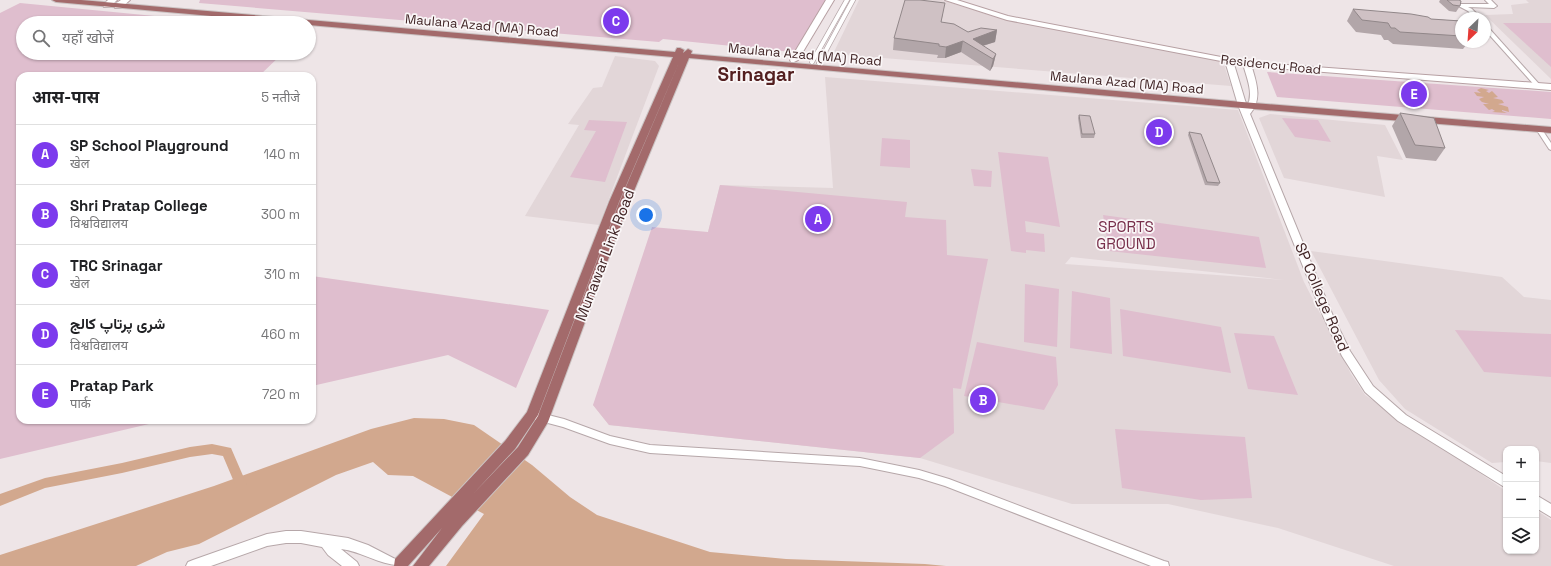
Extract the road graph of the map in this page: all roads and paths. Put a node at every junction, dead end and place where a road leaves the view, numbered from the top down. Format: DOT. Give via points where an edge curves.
graph roads {
  1 [pos="56,0"];
  2 [pos="830,0"];
  3 [pos="847,0"];
  4 [pos="854,0"];
  5 [pos="949,0"];
  6 [pos="1450,0"];
  7 [pos="1488,0"];
  8 [pos="146,1"];
  9 [pos="116,2"];
  10 [pos="1462,5"];
  11 [pos="1472,12"];
  12 [pos="272,16"];
  13 [pos="301,16"];
  14 [pos="316,17"];
  15 [pos="316,20"];
  16 [pos="1491,34"];
  17 [pos="683,53"];
  18 [pos="794,60"];
  19 [pos="1229,61"];
  20 [pos="815,62"];
  21 [pos="1247,64"];
  22 [pos="1538,86"];
  23 [pos="1551,87"];
  24 [pos="1248,104"];
  25 [pos="1548,129"];
  26 [pos="1551,148"];
  27 [pos="532,415"];
  28 [pos="544,418"];
  29 [pos="1504,482"];
  30 [pos="1539,504"];
  31 [pos="1551,511"];
  32 [pos="451,518"];
  33 [pos="326,542"];
  34 [pos="398,565"];
  35 [pos="193,566"];
  36 [pos="352,566"];
  37 [pos="420,566"];
  38 [pos="1164,566"];
  1 -- 9 [label="main road, Maulana Azad (MA) Road"];
  2 -- 18 [label="main road"];
  3 -- 20 [label="street"];
  4 -- 20 [label="street"];
  5 -- 19 [label="main road, Residency Road" via="1007,18"];
  6 -- 10 [label="street"];
  7 -- 10 [label="street" via="1494,6"];
  8 -- 9 [label="main road, Maulana Azad (MA) Road"];
  8 -- 13 [label="main road, Maulana Azad (MA) Road"];
  9 -- 12 [label="main road, Maulana Azad (MA) Road"];
  10 -- 11 [label="street"];
  14 -- 17 [label="main road, Maulana Azad (MA) Road"];
  15 -- 17 [label="main road, Maulana Azad (MA) Road"];
  16 -- 22 [label="street"];
  17 -- 18 [label="main road, Maulana Azad (MA) Road"];
  17 -- 24 [label="main road, Maulana Azad (MA) Road"];
  17 -- 27 [label="main road, Munawar Link Road" via="614,202"];
  17 -- 28 [label="main road, Munawar Link Road"];
  18 -- 20 [label="main road, Maulana Azad (MA) Road"];
  19 -- 21 [label="main road, Residency Road"];
  19 -- 24 [label="street"];
  20 -- 24 [label="main road, Maulana Azad (MA) Road"];
  21 -- 22 [label="main road, Residency Road"];
  21 -- 24 [label="street"];
  22 -- 23 [label="main road, Residency Road"];
  24 -- 25 [label="main road, Maulana Azad (MA) Road"];
  24 -- 25 [label="main road, Maulana Azad (MA) Road"];
  24 -- 29 [label="street, SP College Road" via="1328,316 1346,353 1369,389 1402,418"];
  25 -- 26 [label="street"];
  27 -- 28 [label="street"];
  27 -- 32 [label="main road, Munawar Link Road"];
  28 -- 32 [label="main road, Munawar Link Road" via="523,451"];
  28 -- 38 [label="street" via="610,440 650,449 860,462 919,474"];
  30 -- 31 [label="street"];
  32 -- 34 [label="main road"];
  32 -- 37 [label="main road"];
  33 -- 34 [label="street" via="348,544"];
  33 -- 35 [label="street" via="301,537 267,540"];
  33 -- 36 [label="street"];
}
